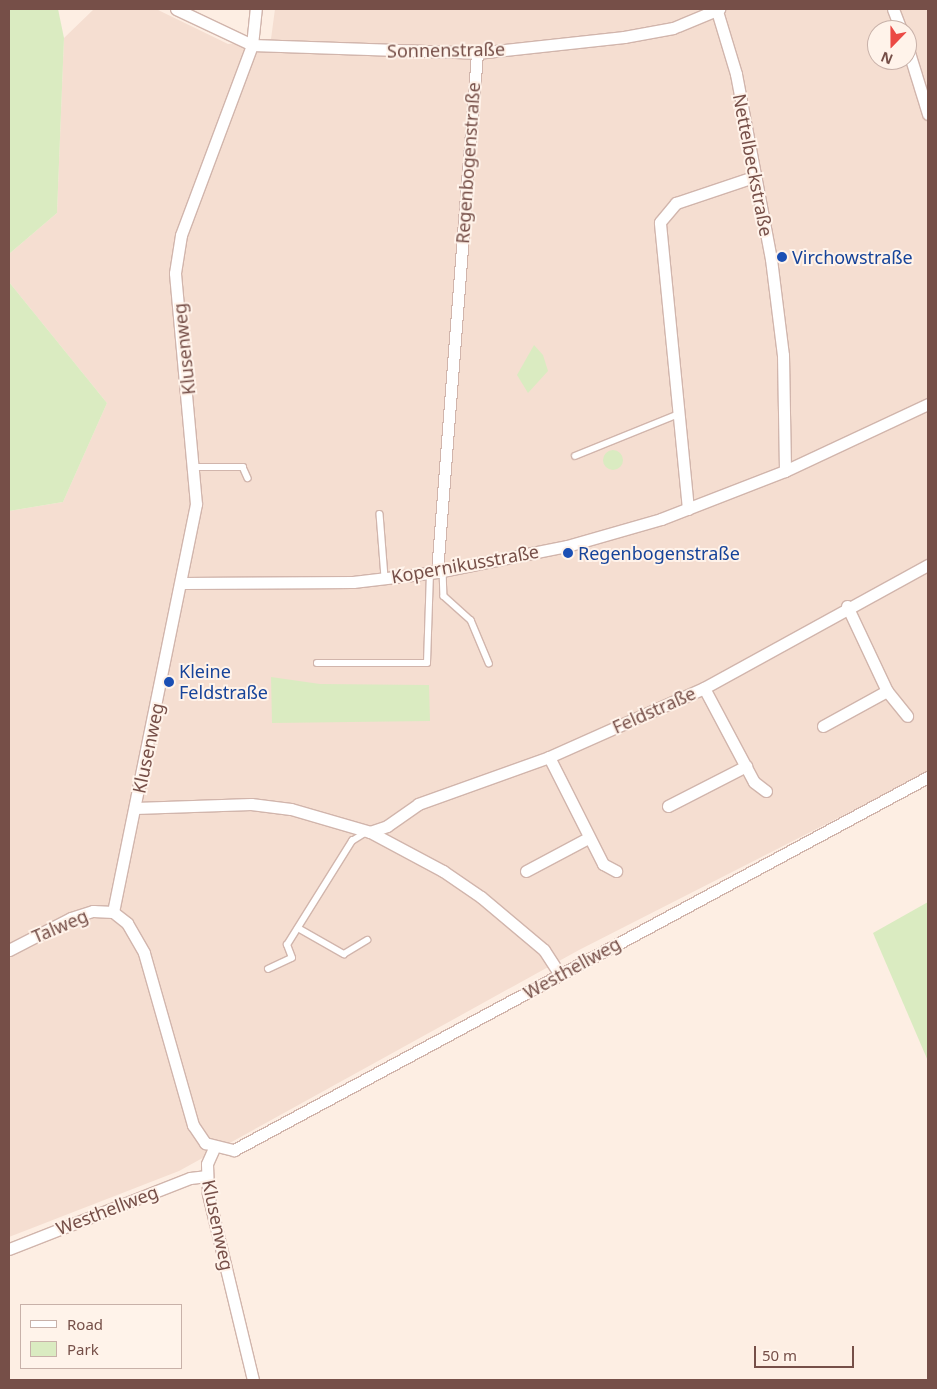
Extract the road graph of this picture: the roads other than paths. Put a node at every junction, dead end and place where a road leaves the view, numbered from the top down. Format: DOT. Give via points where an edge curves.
graph roads {
  1 [pos="176,9"];
  2 [pos="256,9"];
  3 [pos="718,10"];
  4 [pos="252,45"];
  5 [pos="477,53"];
  6 [pos="914,70"];
  7 [pos="928,114"];
  8 [pos="756,176"];
  9 [pos="928,404"];
  10 [pos="679,414"];
  11 [pos="575,456"];
  12 [pos="194,467"];
  13 [pos="785,471"];
  14 [pos="248,478"];
  15 [pos="688,509"];
  16 [pos="380,514"];
  17 [pos="928,564"];
  18 [pos="437,571"];
  19 [pos="385,578"];
  20 [pos="184,583"];
  21 [pos="847,606"];
  22 [pos="317,663"];
  23 [pos="490,663"];
  24 [pos="704,688"];
  25 [pos="887,691"];
  26 [pos="907,716"];
  27 [pos="823,726"];
  28 [pos="549,757"];
  29 [pos="746,766"];
  30 [pos="928,777"];
  31 [pos="766,791"];
  32 [pos="668,806"];
  33 [pos="136,807"];
  34 [pos="370,832"];
  35 [pos="588,838"];
  36 [pos="526,871"];
  37 [pos="616,871"];
  38 [pos="113,912"];
  39 [pos="298,928"];
  40 [pos="367,940"];
  41 [pos="9,950"];
  42 [pos="268,969"];
  43 [pos="560,976"];
  44 [pos="214,1148"];
  45 [pos="206,1176"];
  46 [pos="9,1249"];
  47 [pos="253,1380"];
  1 -- 4 [label="street, Sonnenstraße"];
  2 -- 4 [label="street, Klusenweg"];
  3 -- 5 [label="street, Sonnenstraße" via="673,28 624,37"];
  3 -- 8 [label="street, Nettelbeckstraße"];
  4 -- 5 [label="street, Sonnenstraße"];
  4 -- 12 [label="street, Klusenweg" via="181,235 175,273"];
  5 -- 18 [label="street, Regenbogenstraße"];
  6 -- 7 [label="street"];
  8 -- 10 [label="street" via="676,203 660,222"];
  8 -- 13 [label="street, Nettelbeckstraße" via="783,355"];
  9 -- 13 [label="street, Kopernikusstraße"];
  10 -- 11 [label="lane"];
  10 -- 15 [label="street"];
  12 -- 14 [label="lane" via="243,467"];
  12 -- 20 [label="street, Klusenweg" via="196,504"];
  13 -- 15 [label="street, Kopernikusstraße"];
  15 -- 18 [label="street, Kopernikusstraße" via="568,546"];
  16 -- 19 [label="lane"];
  17 -- 21 [label="street, Feldstraße"];
  18 -- 19 [label="street, Kopernikusstraße"];
  18 -- 22 [label="lane" via="427,663"];
  18 -- 23 [label="lane" via="444,596 471,620"];
  19 -- 20 [label="street, Kopernikusstraße"];
  20 -- 33 [label="street, Klusenweg"];
  21 -- 24 [label="street, Feldstraße"];
  21 -- 25 [label="street"];
  24 -- 28 [label="street, Feldstraße"];
  24 -- 29 [label="street"];
  25 -- 26 [label="street"];
  25 -- 27 [label="street"];
  28 -- 34 [label="street, Feldstraße" via="418,804"];
  28 -- 35 [label="street"];
  29 -- 31 [label="street"];
  29 -- 32 [label="street"];
  30 -- 43 [label="street, Westhellweg"];
  33 -- 34 [label="street" via="251,804 291,809"];
  33 -- 38 [label="street, Klusenweg"];
  34 -- 39 [label="lane" via="352,841"];
  34 -- 43 [label="street" via="443,870 481,897 544,950"];
  35 -- 36 [label="street"];
  35 -- 37 [label="street" via="603,864"];
  38 -- 41 [label="street, Talweg" via="93,911 71,918"];
  38 -- 44 [label="street" via="126,923 144,953 186,1106 200,1137"];
  39 -- 40 [label="lane" via="344,954"];
  39 -- 42 [label="lane" via="287,945 292,958"];
  43 -- 44 [label="street, Westhellweg" via="234,1150"];
  44 -- 45 [label="street, Klusenweg"];
  45 -- 46 [label="street, Westhellweg" via="190,1178"];
  45 -- 47 [label="street, Klusenweg"];
}
